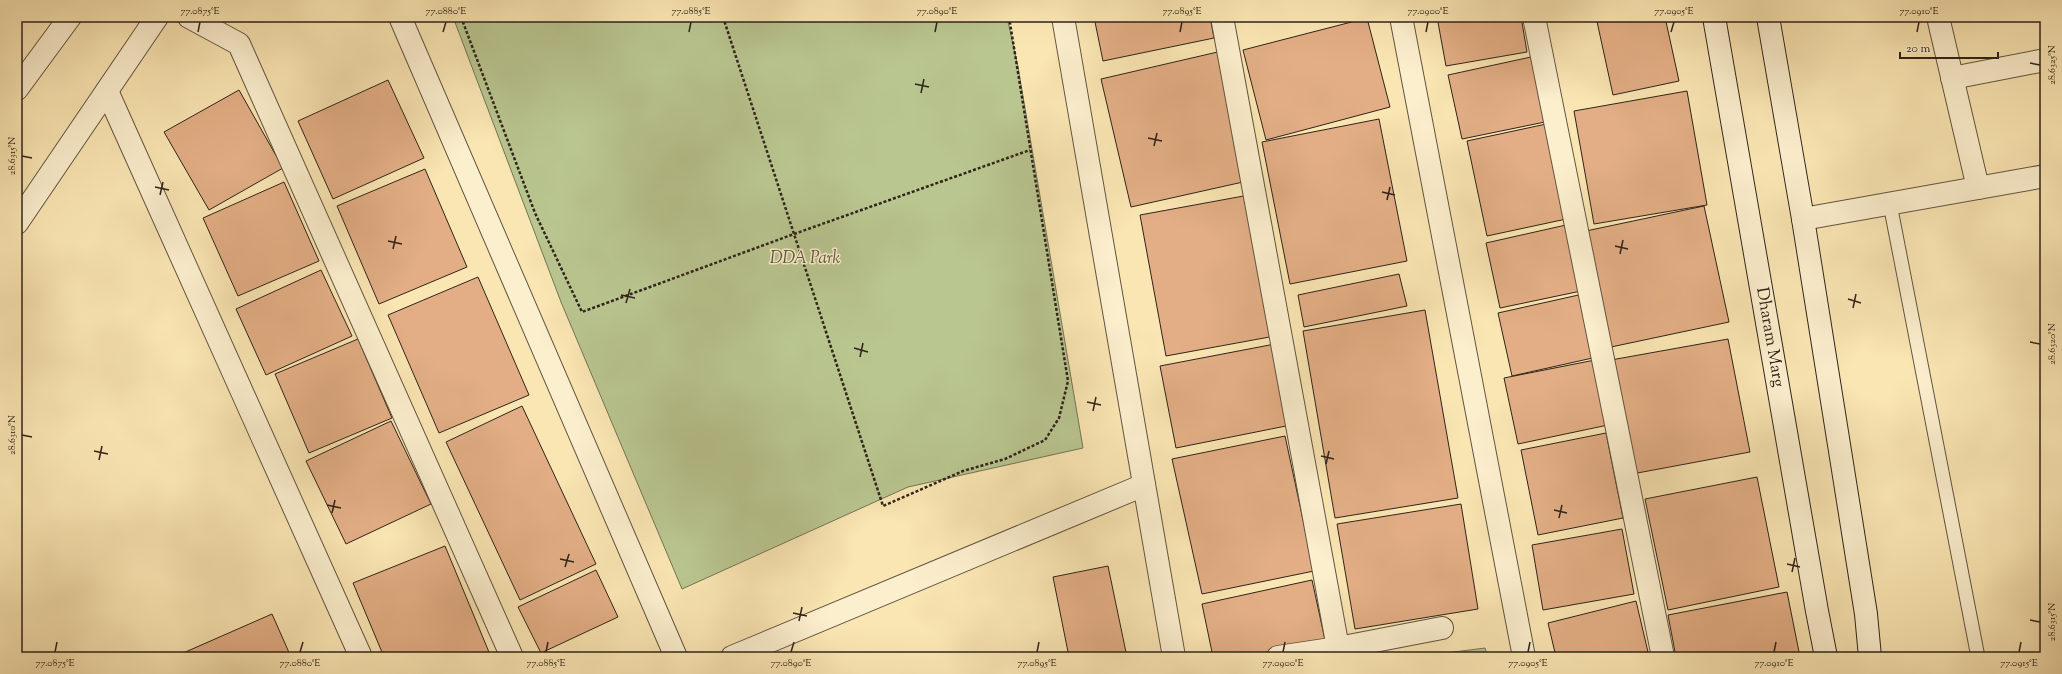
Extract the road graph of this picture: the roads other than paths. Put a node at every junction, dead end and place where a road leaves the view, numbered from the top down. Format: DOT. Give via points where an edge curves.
graph roads {
  1 [pos="70,17"];
  2 [pos="157,17"];
  3 [pos="189,17"];
  4 [pos="400,17"];
  5 [pos="1063,17"];
  6 [pos="1222,17"];
  7 [pos="1401,17"];
  8 [pos="1534,17"];
  9 [pos="1714,17"];
  10 [pos="1768,17"];
  11 [pos="1938,17"];
  12 [pos="2045,60"];
  13 [pos="1952,78"];
  14 [pos="17,89"];
  15 [pos="107,91"];
  16 [pos="2045,176"];
  17 [pos="1978,188"];
  18 [pos="1890,204"];
  19 [pos="1803,220"];
  20 [pos="17,222"];
  21 [pos="1144,486"];
  22 [pos="1442,628"];
  23 [pos="1338,648"];
  24 [pos="361,657"];
  25 [pos="512,657"];
  26 [pos="676,657"];
  27 [pos="732,657"];
  28 [pos="1174,657"];
  29 [pos="1278,657"];
  30 [pos="1524,657"];
  31 [pos="1663,657"];
  32 [pos="1826,657"];
  33 [pos="1870,657"];
  34 [pos="1978,657"];
  1 -- 14 [label="street"];
  2 -- 15 [label="street"];
  3 -- 25 [label="street" via="239,44"];
  4 -- 26 [label="street"];
  5 -- 21 [label="street"];
  6 -- 23 [label="street"];
  7 -- 30 [label="street"];
  8 -- 31 [label="street"];
  9 -- 32 [label="street, Dharam Marg"];
  10 -- 19 [label="street"];
  11 -- 13 [label="street"];
  12 -- 13 [label="street"];
  13 -- 17 [label="street"];
  15 -- 20 [label="street"];
  15 -- 24 [label="street"];
  16 -- 17 [label="street"];
  17 -- 18 [label="street"];
  18 -- 19 [label="street"];
  18 -- 34 [label="lane"];
  19 -- 33 [label="street" via="1866,614"];
  21 -- 27 [label="street"];
  21 -- 28 [label="street"];
  22 -- 23 [label="street"];
  23 -- 29 [label="street"];
}
